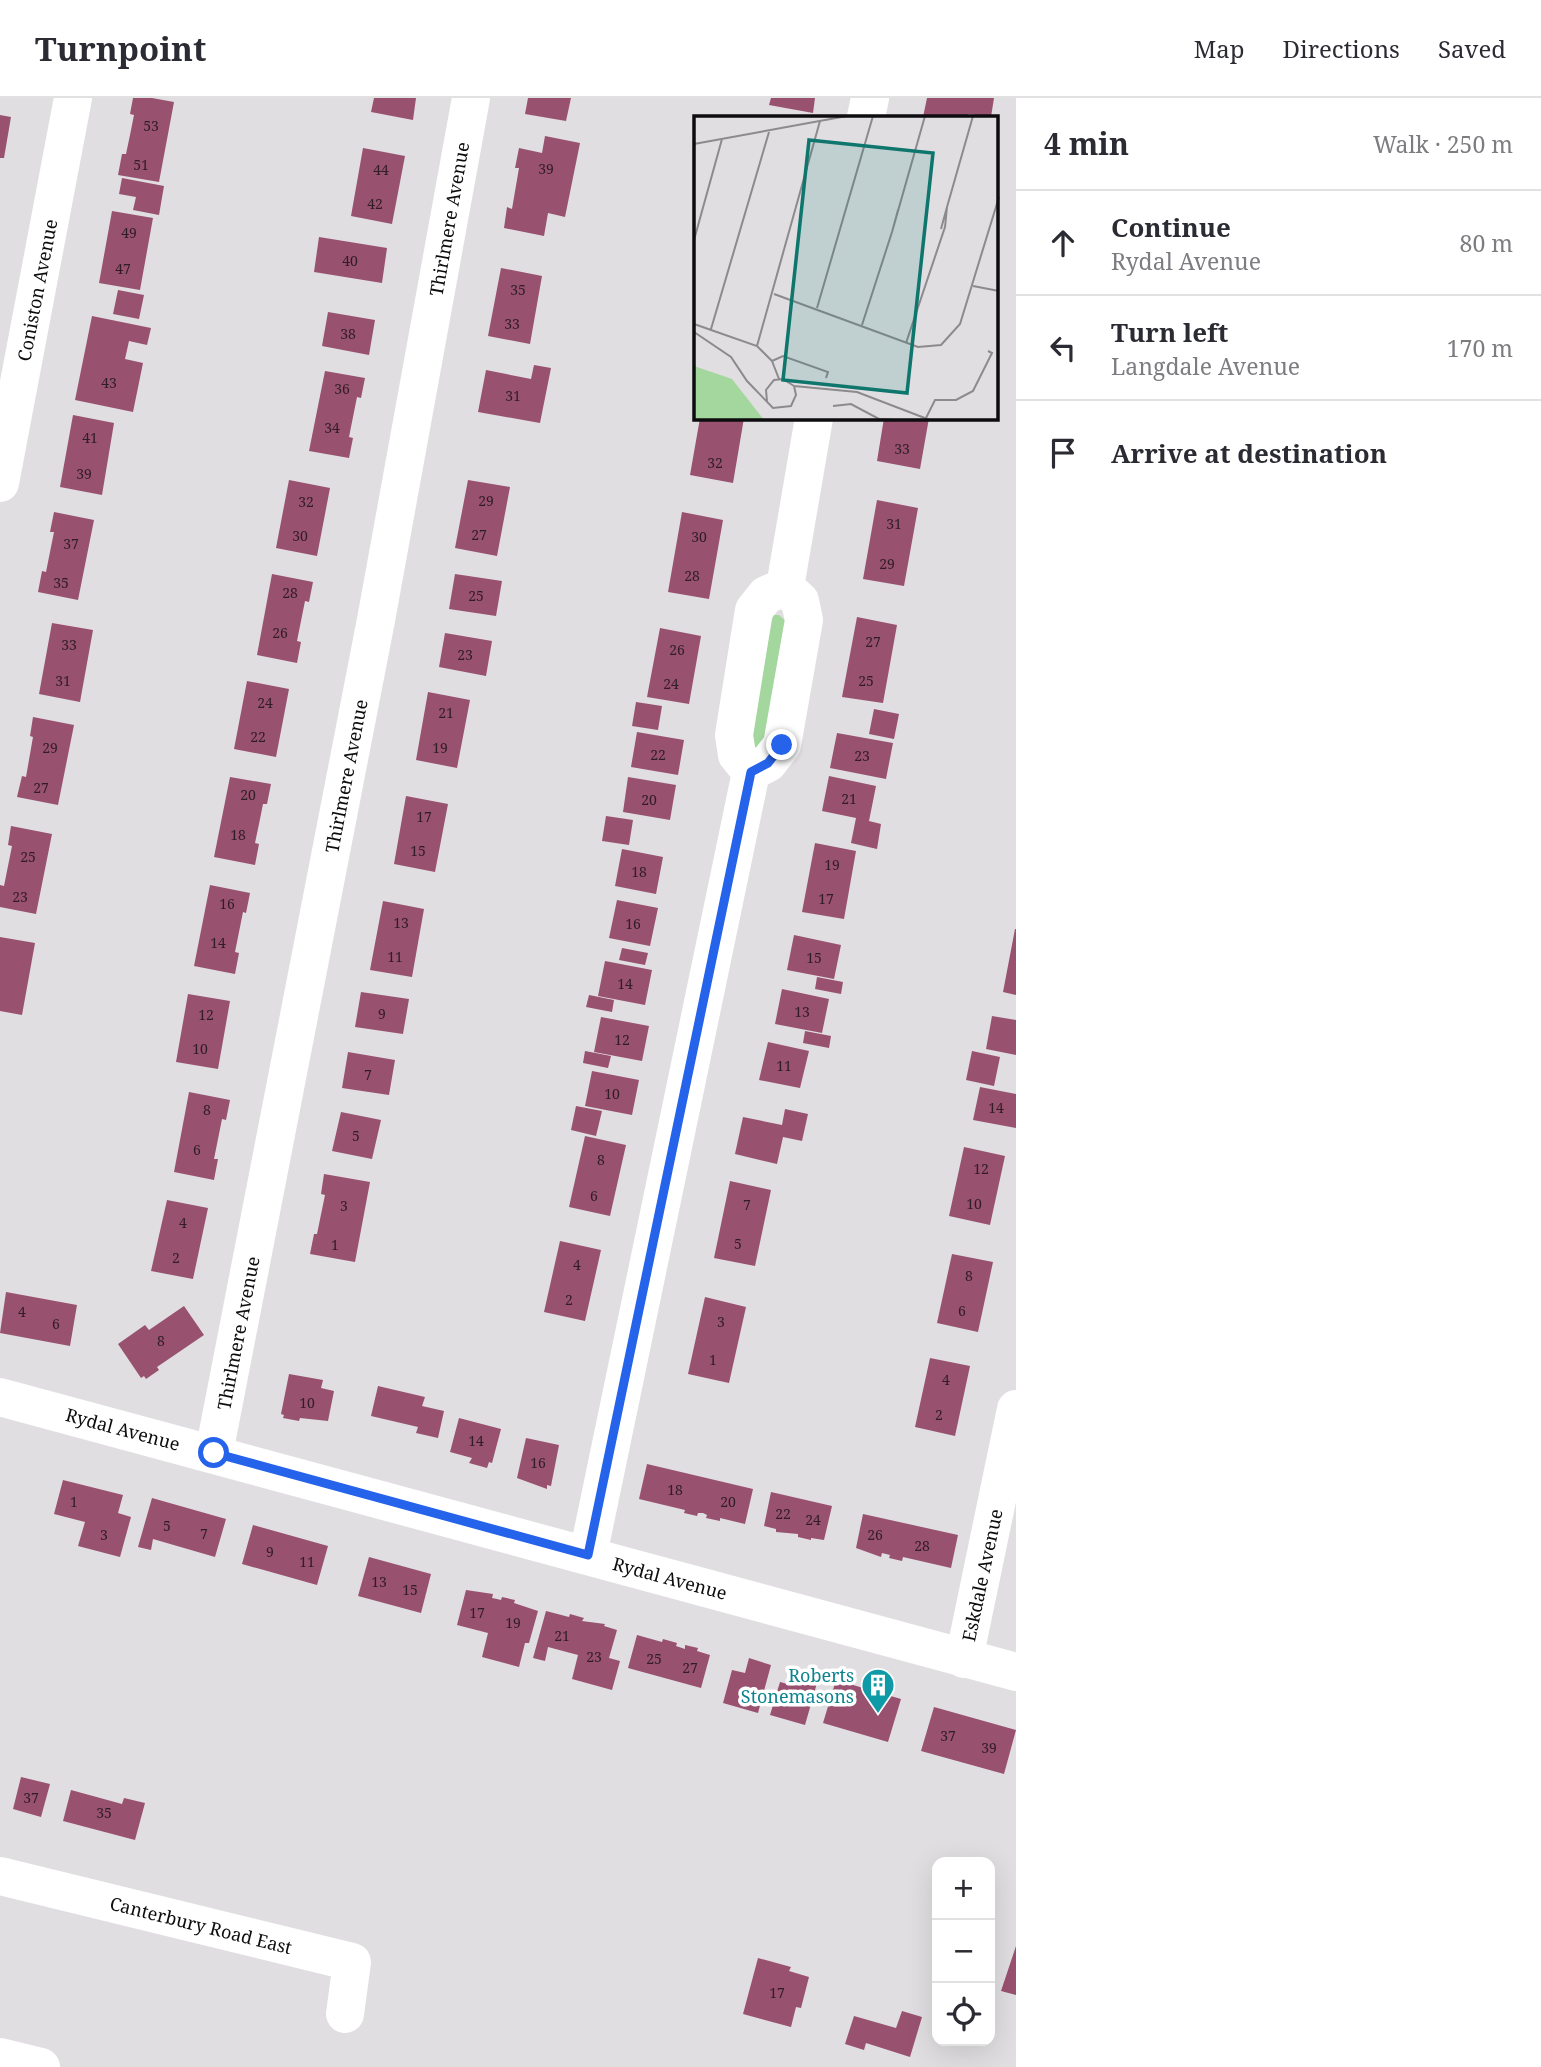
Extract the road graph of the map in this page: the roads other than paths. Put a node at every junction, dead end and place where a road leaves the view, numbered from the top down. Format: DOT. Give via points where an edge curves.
graph roads {
  1 [pos="73,98"];
  2 [pos="471,98"];
  3 [pos="870,98"];
  4 [pos="866,116"];
  5 [pos="814,420"];
  6 [pos="0,483"];
  7 [pos="785,587"];
  8 [pos="751,772"];
  9 [pos="0,1397"];
  10 [pos="1016,1409"];
  11 [pos="214,1453"];
  12 [pos="588,1555"];
  13 [pos="964,1659"];
  14 [pos="1016,1672"];
  15 [pos="0,1876"];
  16 [pos="345,2014"];
  17 [pos="0,2057"];
  18 [pos="41,2067"];
  1 -- 6 [label="main road, Coniston Avenue"];
  2 -- 11 [label="main road, Thirlmere Avenue" via="376,620"];
  3 -- 4 [label="main road"];
  5 -- 7 [label="main road"];
  7 -- 8 [label="main road" via="766,595 754,610 734,735 737,755"];
  7 -- 8 [label="main road" via="800,601 804,620 782,745 768,763"];
  8 -- 12 [label="main road"];
  9 -- 11 [label="main road, Rydal Avenue"];
  10 -- 13 [label="main road, Eskdale Avenue"];
  11 -- 12 [label="main road, Rydal Avenue"];
  12 -- 13 [label="main road, Rydal Avenue"];
  13 -- 14 [label="main road, Rydal Avenue"];
  15 -- 16 [label="main road, Canterbury Road East" via="352,1962"];
  17 -- 18 [label="main road"];
}
